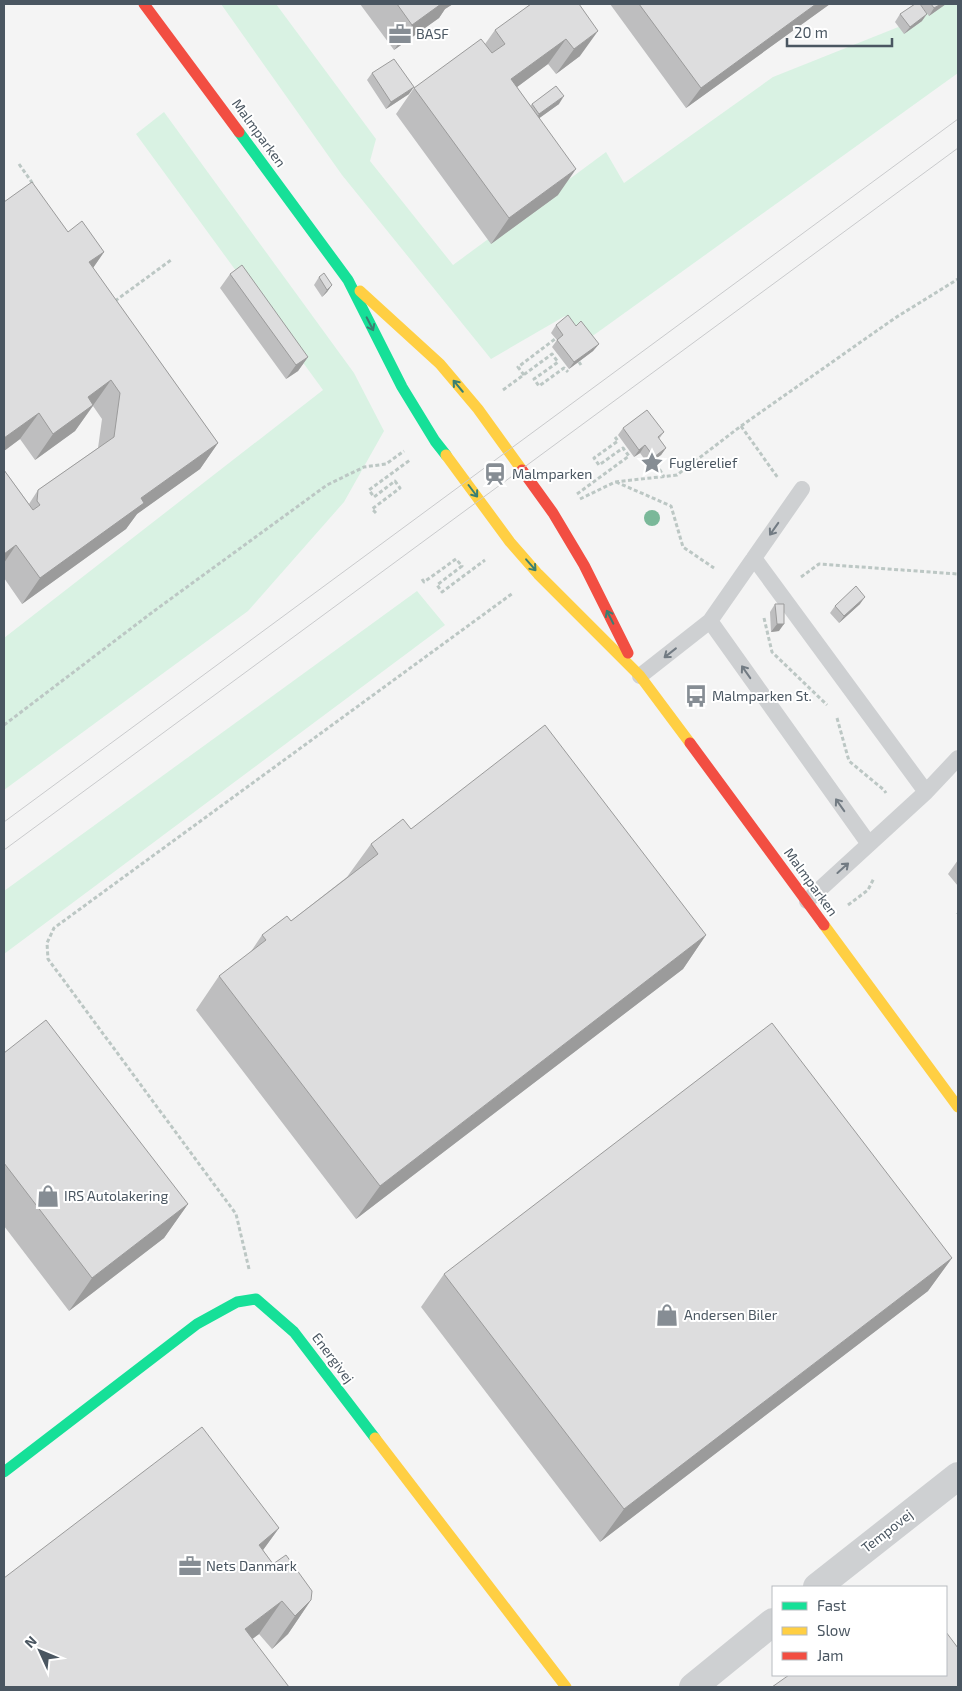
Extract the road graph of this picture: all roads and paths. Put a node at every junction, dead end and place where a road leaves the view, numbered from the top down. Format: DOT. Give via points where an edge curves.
graph roads {
  1 [pos="144,4"];
  2 [pos="19,164"];
  3 [pos="35,187"];
  4 [pos="171,260"];
  5 [pos="958,279"];
  6 [pos="348,280"];
  7 [pos="110,294"];
  8 [pos="114,301"];
  9 [pos="120,309"];
  10 [pos="555,339"];
  11 [pos="568,372"];
  12 [pos="740,426"];
  13 [pos="429,432"];
  14 [pos="615,437"];
  15 [pos="652,457"];
  16 [pos="394,472"];
  17 [pos="606,473"];
  18 [pos="664,477"];
  19 [pos="615,482"];
  20 [pos="802,489"];
  21 [pos="553,512"];
  22 [pos="376,514"];
  23 [pos="754,558"];
  24 [pos="958,574"];
  25 [pos="461,578"];
  26 [pos="422,579"];
  27 [pos="737,583"];
  28 [pos="780,594"];
  29 [pos="509,595"];
  30 [pos="710,621"];
  31 [pos="640,676"];
  32 [pos="829,708"];
  33 [pos="836,714"];
  34 [pos="4,725"];
  35 [pos="958,758"];
  36 [pos="926,792"];
  37 [pos="897,819"];
  38 [pos="868,844"];
  39 [pos="807,901"];
  40 [pos="958,1107"];
  41 [pos="256,1299"];
  42 [pos="4,1472"];
  43 [pos="958,1476"];
  44 [pos="818,1586"];
  45 [pos="772,1623"];
  46 [pos="566,1687"];
  47 [pos="692,1687"];
  1 -- 6 [label="street, Malmparken"];
  2 -- 3 [label="path"];
  4 -- 8 [label="path"];
  5 -- 12 [label="path" via="895,318"];
  6 -- 13 [label="street, Malmparken, one-way" via="402,387"];
  21 -- 6 [label="street, Malmparken, one-way" via="478,409 440,364"];
  7 -- 8 [label="path"];
  8 -- 9 [label="path"];
  10 -- 11 [label="path" via="518,367 526,373 552,354 558,362 534,379 539,386 564,368"];
  12 -- 18 [label="path" via="677,476"];
  12 -- 20 [label="path" via="784,486"];
  13 -- 31 [label="street, Malmparken, one-way" via="510,542"];
  13 -- 34 [label="path" via="386,464 364,467 327,484"];
  14 -- 17 [label="path" via="618,440 594,458 599,465 623,448 629,456"];
  15 -- 18 [label="path"];
  16 -- 22 [label="path" via="369,490 374,497 395,481 400,488 372,509"];
  18 -- 19 [label="path"];
  19 -- 21 [label="path"];
  19 -- 27 [label="path" via="671,506 683,548"];
  20 -- 23 [label="lane, one-way"];
  31 -- 21 [label="street, Malmparken, one-way" via="584,565"];
  23 -- 27 [label="lane"];
  23 -- 28 [label="lane"];
  24 -- 28 [label="path" via="819,564"];
  25 -- 26 [label="path" via="442,592 437,585 462,566 456,559 424,582"];
  27 -- 30 [label="lane"];
  28 -- 32 [label="path" via="759,600 772,652"];
  28 -- 36 [label="lane"];
  29 -- 41 [label="path" via="54,928 47,943 48,959 236,1214"];
  30 -- 31 [label="lane, one-way"];
  38 -- 30 [label="lane, one-way"];
  31 -- 39 [label="street, Malmparken"];
  33 -- 37 [label="path" via="849,761 884,790"];
  35 -- 36 [label="lane"];
  36 -- 37 [label="lane"];
  37 -- 38 [label="lane"];
  39 -- 38 [label="lane, one-way"];
  39 -- 40 [label="street, Malmparken"];
  41 -- 42 [label="street" via="237,1302 197,1324"];
  41 -- 46 [label="street, Energivej" via="294,1332"];
  43 -- 44 [label="street, Tempovej"];
  45 -- 47 [label="street"];
}
